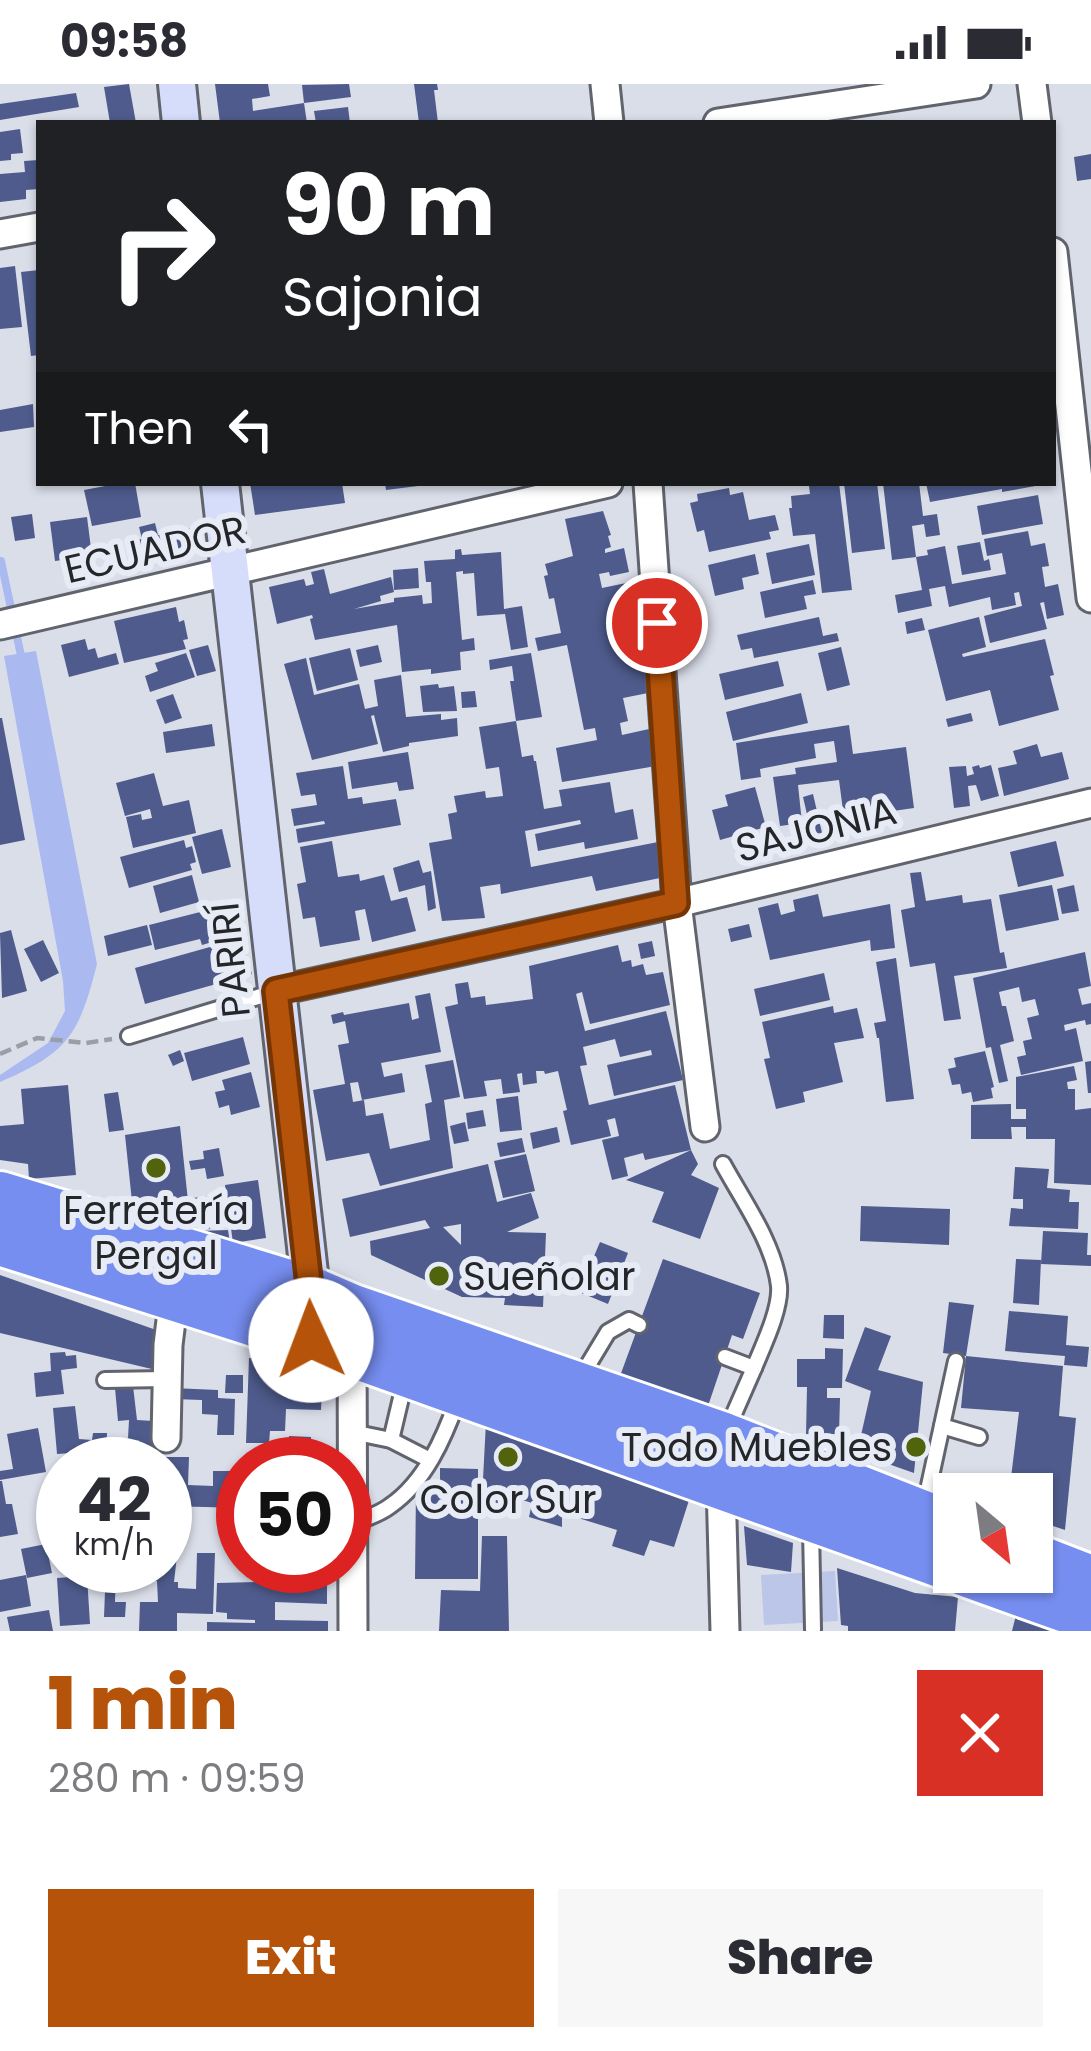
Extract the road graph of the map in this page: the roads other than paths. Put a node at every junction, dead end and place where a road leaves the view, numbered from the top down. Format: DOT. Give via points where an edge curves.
graph roads {
  1 [pos="177,84"];
  2 [pos="605,84"];
  3 [pos="976,84"];
  4 [pos="1032,84"];
  5 [pos="181,120"];
  6 [pos="609,120"];
  7 [pos="738,120"];
  8 [pos="1036,120"];
  9 [pos="36,228"];
  10 [pos="0,234"];
  11 [pos="1056,272"];
  12 [pos="1071,370"];
  13 [pos="220,486"];
  14 [pos="595,486"];
  15 [pos="648,486"];
  16 [pos="229,572"];
  17 [pos="1091,598"];
  18 [pos="0,625"];
  19 [pos="1091,803"];
  20 [pos="676,903"];
  21 [pos="276,991"];
  22 [pos="129,1036"];
  23 [pos="705,1127"];
  24 [pos="724,1164"];
  25 [pos="0,1196"];
  26 [pos="0,1241"];
  27 [pos="174,1296"];
  28 [pos="332,1324"];
  29 [pos="639,1325"];
  30 [pos="724,1357"];
  31 [pos="956,1361"];
  32 [pos="754,1368"];
  33 [pos="407,1372"];
  34 [pos="105,1379"];
  35 [pos="166,1379"];
  36 [pos="576,1386"];
  37 [pos="461,1392"];
  38 [pos="942,1426"];
  39 [pos="352,1432"];
  40 [pos="166,1437"];
  41 [pos="352,1437"];
  42 [pos="724,1437"];
  43 [pos="979,1437"];
  44 [pos="391,1440"];
  45 [pos="430,1460"];
  46 [pos="940,1473"];
  47 [pos="721,1484"];
  48 [pos="372,1515"];
  49 [pos="816,1518"];
  50 [pos="933,1519"];
  51 [pos="933,1560"];
  52 [pos="1053,1565"];
  53 [pos="1091,1580"];
  54 [pos="353,1593"];
  55 [pos="1022,1593"];
  56 [pos="1091,1618"];
  57 [pos="813,1629"];
  58 [pos="353,1631"];
  59 [pos="725,1631"];
  1 -- 5 [label="main road"];
  2 -- 6 [label="street"];
  3 -- 7 [label="street"];
  4 -- 8 [label="street"];
  9 -- 10 [label="street"];
  11 -- 12 [label="street"];
  12 -- 17 [label="street"];
  13 -- 16 [label="main road, PARIRÍ"];
  14 -- 16 [label="street, ECUADOR"];
  15 -- 20 [label="street"];
  16 -- 18 [label="street, ECUADOR"];
  16 -- 21 [label="main road, PARIRÍ"];
  19 -- 20 [label="street, SAJONIA"];
  20 -- 21 [label="street, SAJONIA"];
  20 -- 23 [label="street"];
  21 -- 22 [label="lane, SAJONIA"];
  21 -- 28 [label="main road, PARIRÍ"];
  24 -- 32 [label="lane" via="780,1290"];
  25 -- 28 [label="highway"];
  26 -- 27 [label="highway"];
  27 -- 28 [label="highway"];
  27 -- 35 [label="street"];
  28 -- 33 [label="highway"];
  28 -- 36 [label="highway"];
  28 -- 39 [label="street, PARIRÍ"];
  29 -- 36 [label="lane" via="629,1320 608,1332"];
  30 -- 32 [label="lane"];
  31 -- 38 [label="lane"];
  32 -- 42 [label="lane"];
  33 -- 37 [label="highway"];
  33 -- 44 [label="lane"];
  34 -- 35 [label="lane"];
  35 -- 40 [label="street"];
  36 -- 42 [label="highway"];
  37 -- 45 [label="lane"];
  37 -- 47 [label="highway"];
  38 -- 43 [label="lane"];
  38 -- 46 [label="lane"];
  39 -- 41 [label="street, PARIRÍ"];
  39 -- 44 [label="lane"];
  42 -- 50 [label="highway"];
  44 -- 45 [label="lane"];
  45 -- 48 [label="lane" via="410,1489"];
  47 -- 49 [label="highway"];
  47 -- 59 [label="street"];
  49 -- 51 [label="highway"];
  49 -- 57 [label="lane"];
  52 -- 53 [label="highway"];
  54 -- 58 [label="street, PARIRÍ"];
  55 -- 56 [label="highway"];
}
